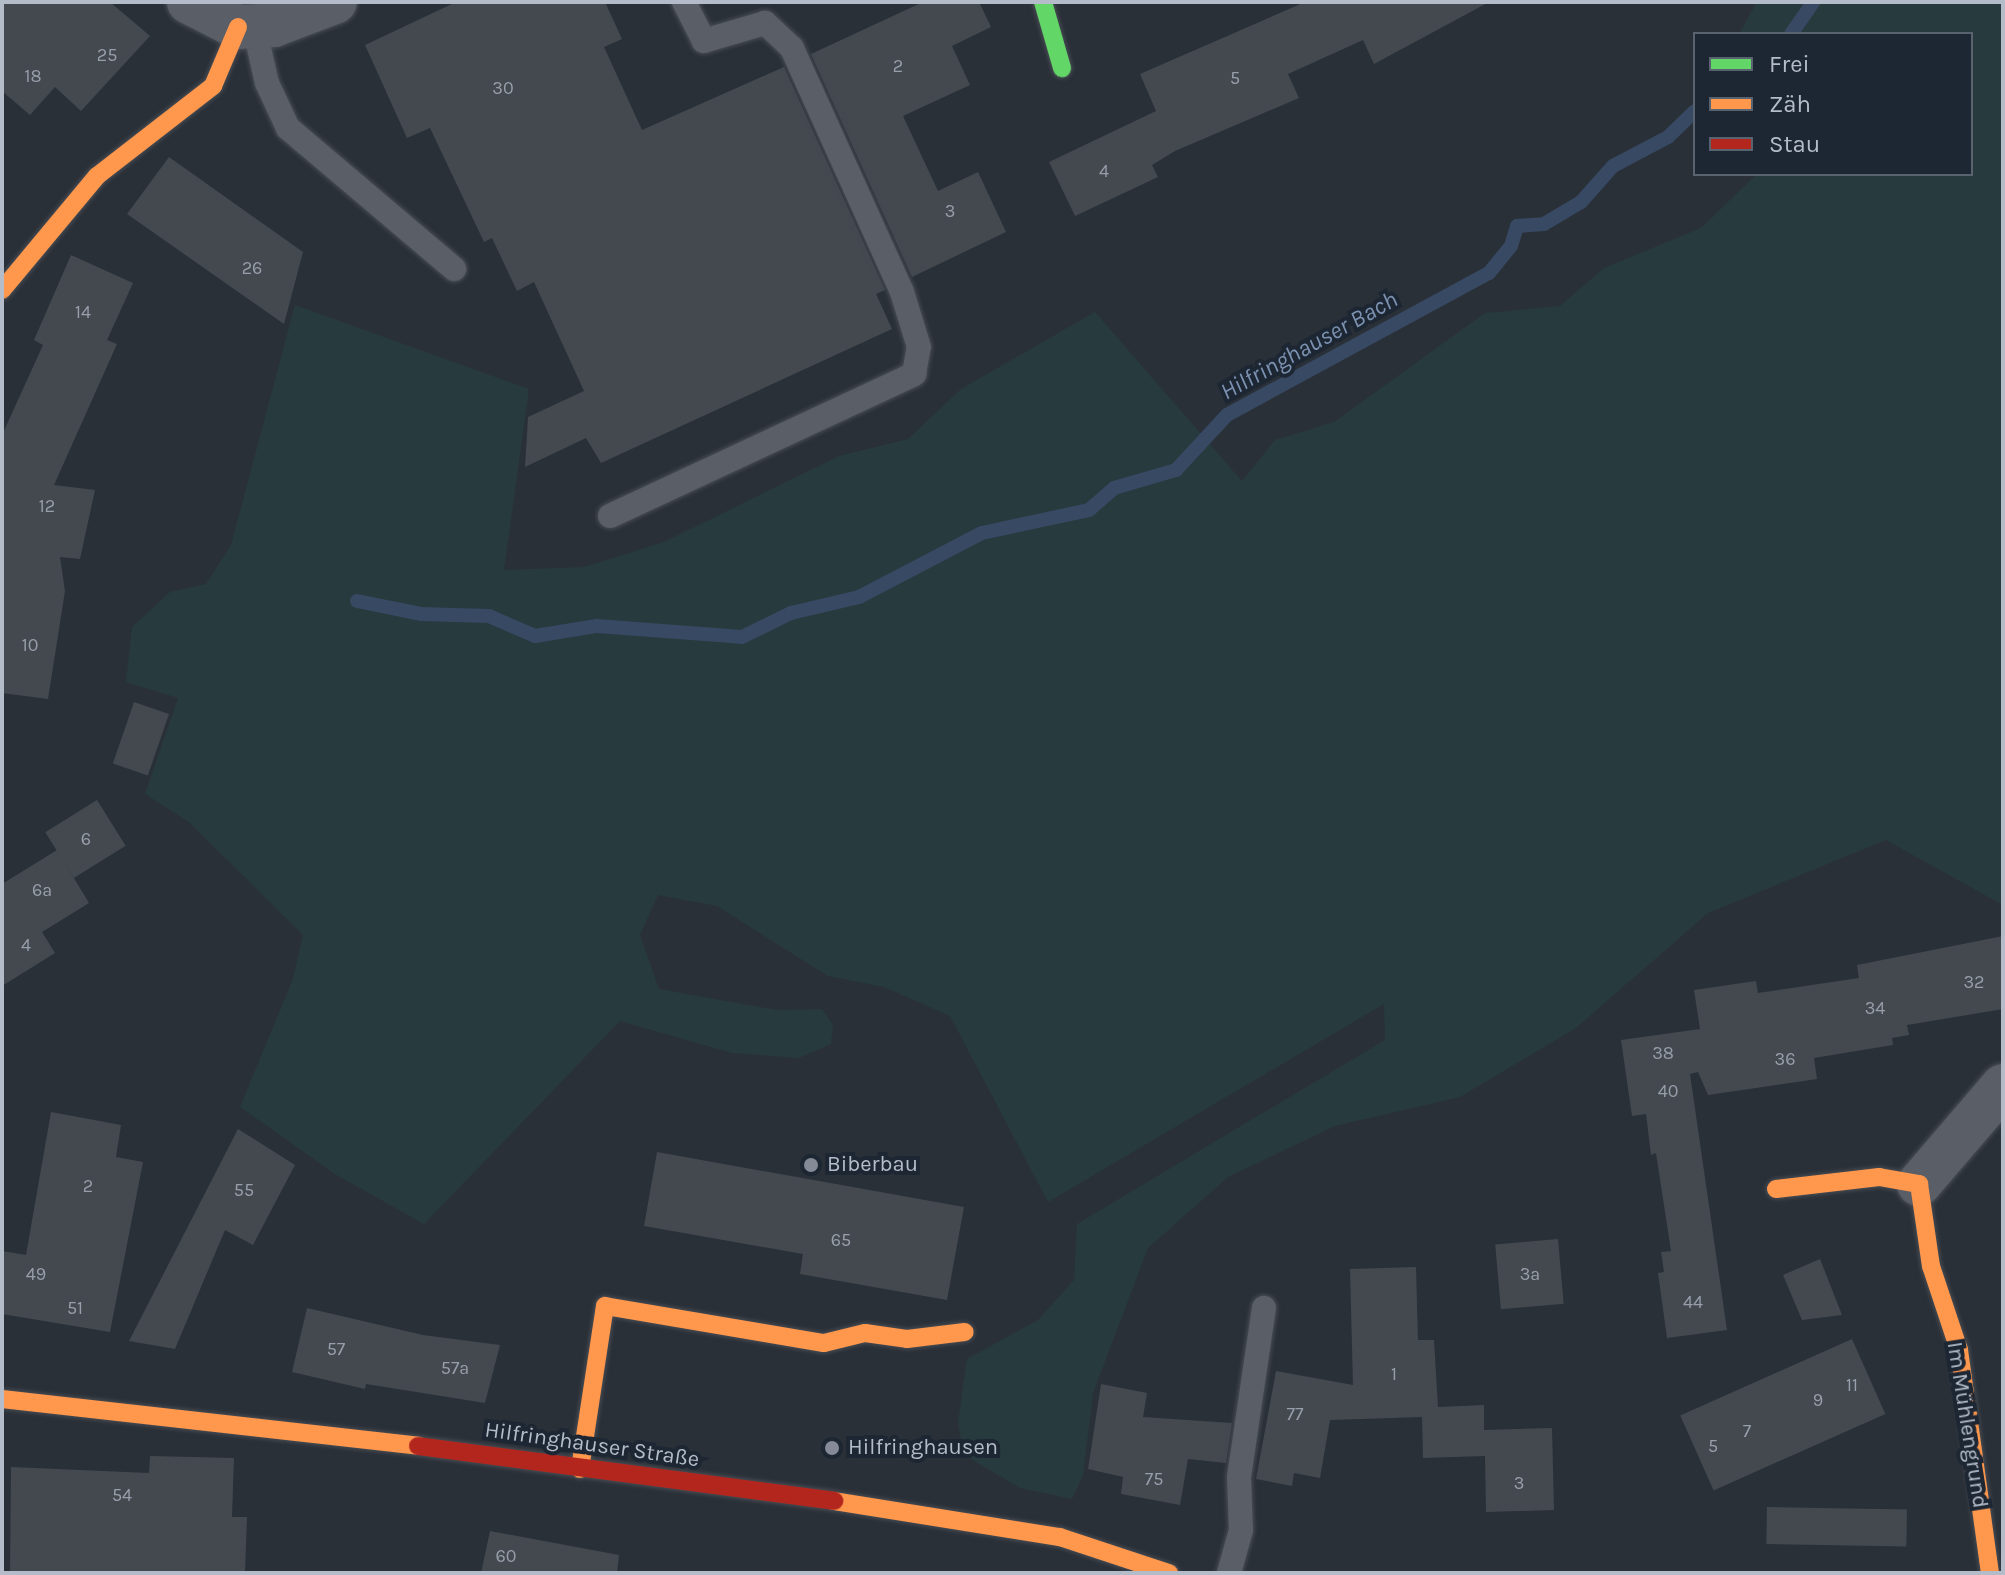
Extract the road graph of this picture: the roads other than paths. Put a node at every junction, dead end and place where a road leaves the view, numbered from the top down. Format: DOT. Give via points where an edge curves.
graph roads {
  1 [pos="189,2"];
  2 [pos="335,2"];
  3 [pos="684,2"];
  4 [pos="1043,2"];
  5 [pos="246,27"];
  6 [pos="1062,68"];
  7 [pos="454,269"];
  8 [pos="2,290"];
  9 [pos="610,516"];
  10 [pos="2003,1086"];
  11 [pos="1919,1184"];
  12 [pos="1776,1189"];
  13 [pos="1264,1308"];
  14 [pos="965,1332"];
  15 [pos="2,1399"];
  16 [pos="580,1469"];
  17 [pos="1169,1573"];
  18 [pos="1229,1573"];
  19 [pos="1990,1573"];
  1 -- 5 [label="street"];
  2 -- 5 [label="street"];
  3 -- 9 [label="lane" via="704,41 765,23 792,48 902,292 919,347 914,374"];
  4 -- 6 [label="street"];
  5 -- 7 [label="lane" via="288,128"];
  5 -- 8 [label="street" via="213,86 97,176"];
  10 -- 11 [label="street"];
  11 -- 12 [label="street" via="1879,1177"];
  11 -- 19 [label="street, Im Mühlengrund" via="1931,1266 1959,1350"];
  13 -- 18 [label="lane" via="1239,1477 1241,1530"];
  14 -- 16 [label="street" via="907,1339 865,1333 824,1343 605,1306"];
  15 -- 16 [label="street, Hilfringhauser Straße" via="369,1439"];
  16 -- 17 [label="street, Hilfringhauser Straße" via="1019,1528"];
}
